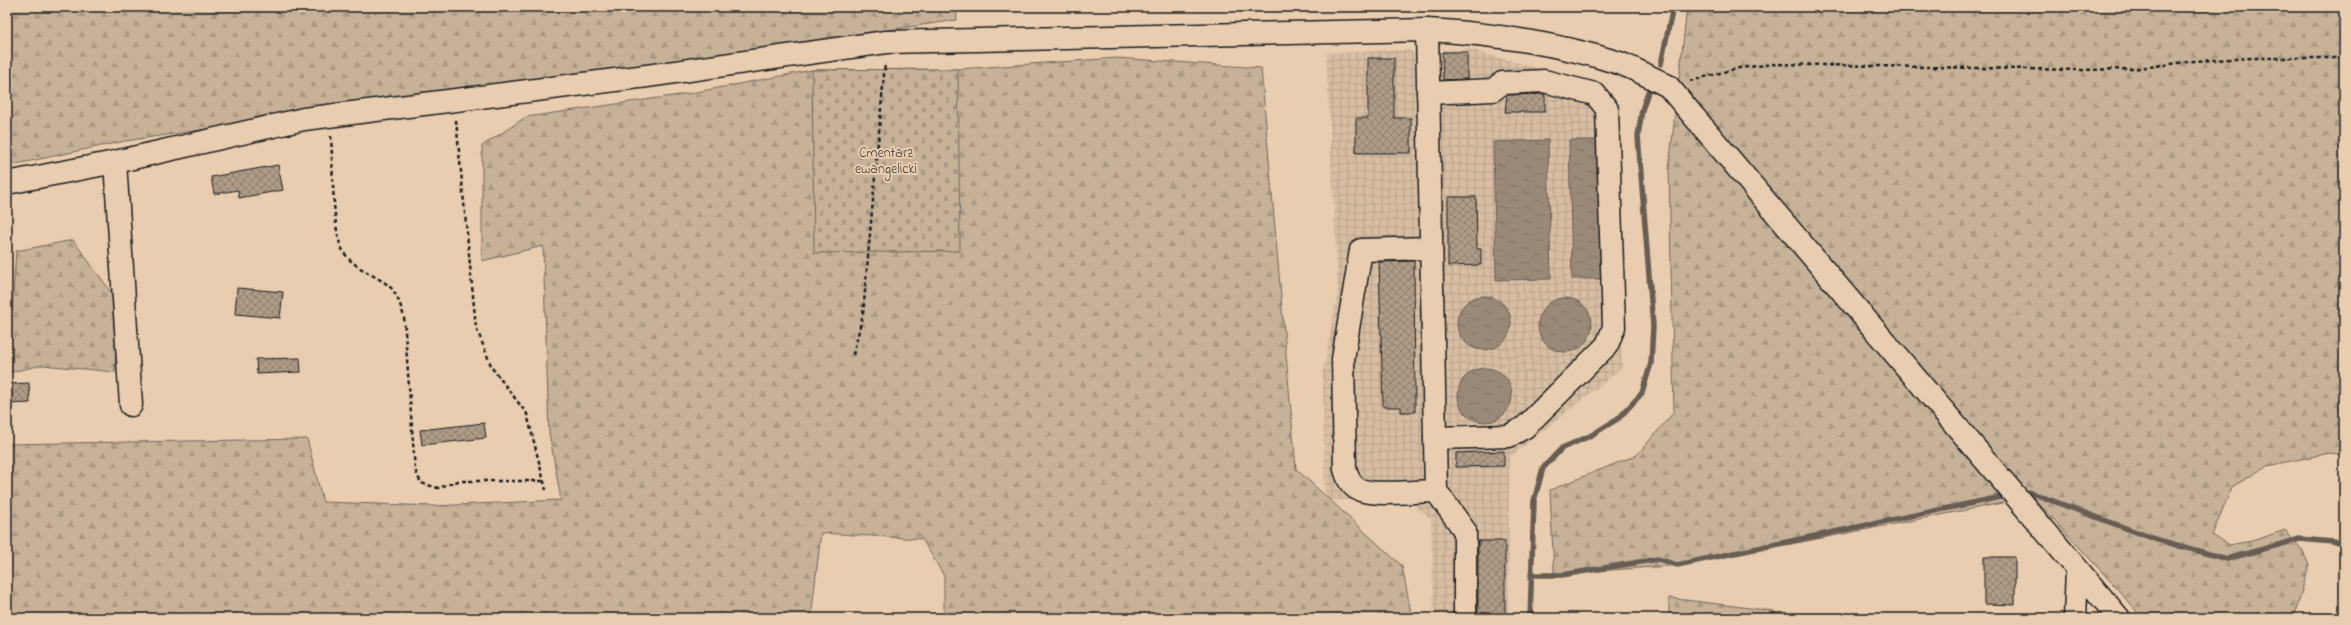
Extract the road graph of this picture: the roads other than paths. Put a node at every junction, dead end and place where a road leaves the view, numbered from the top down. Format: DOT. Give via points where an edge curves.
graph roads {
  1 [pos="1427,30"];
  2 [pos="1428,93"];
  3 [pos="115,162"];
  4 [pos="7,183"];
  5 [pos="1430,248"];
  6 [pos="131,405"];
  7 [pos="1435,438"];
  8 [pos="1436,491"];
  9 [pos="2077,570"];
  10 [pos="1465,618"];
  11 [pos="2074,618"];
  12 [pos="2119,618"];
  1 -- 2 [label="street"];
  1 -- 3 [label="street" via="886,42 647,76 304,119"];
  1 -- 9 [label="street" via="1462,32 1563,48 1619,63 1668,86"];
  2 -- 5 [label="street"];
  2 -- 7 [label="street" via="1493,90 1502,83 1544,81 1595,94 1607,109 1614,327 1607,345 1525,427 1508,436"];
  3 -- 4 [label="street"];
  3 -- 6 [label="street"];
  5 -- 7 [label="street"];
  5 -- 8 [label="street" via="1361,250 1343,359 1345,469 1349,481 1356,488 1367,492"];
  7 -- 8 [label="street"];
  8 -- 10 [label="street" via="1465,531"];
  9 -- 11 [label="street"];
  9 -- 12 [label="street"];
}
